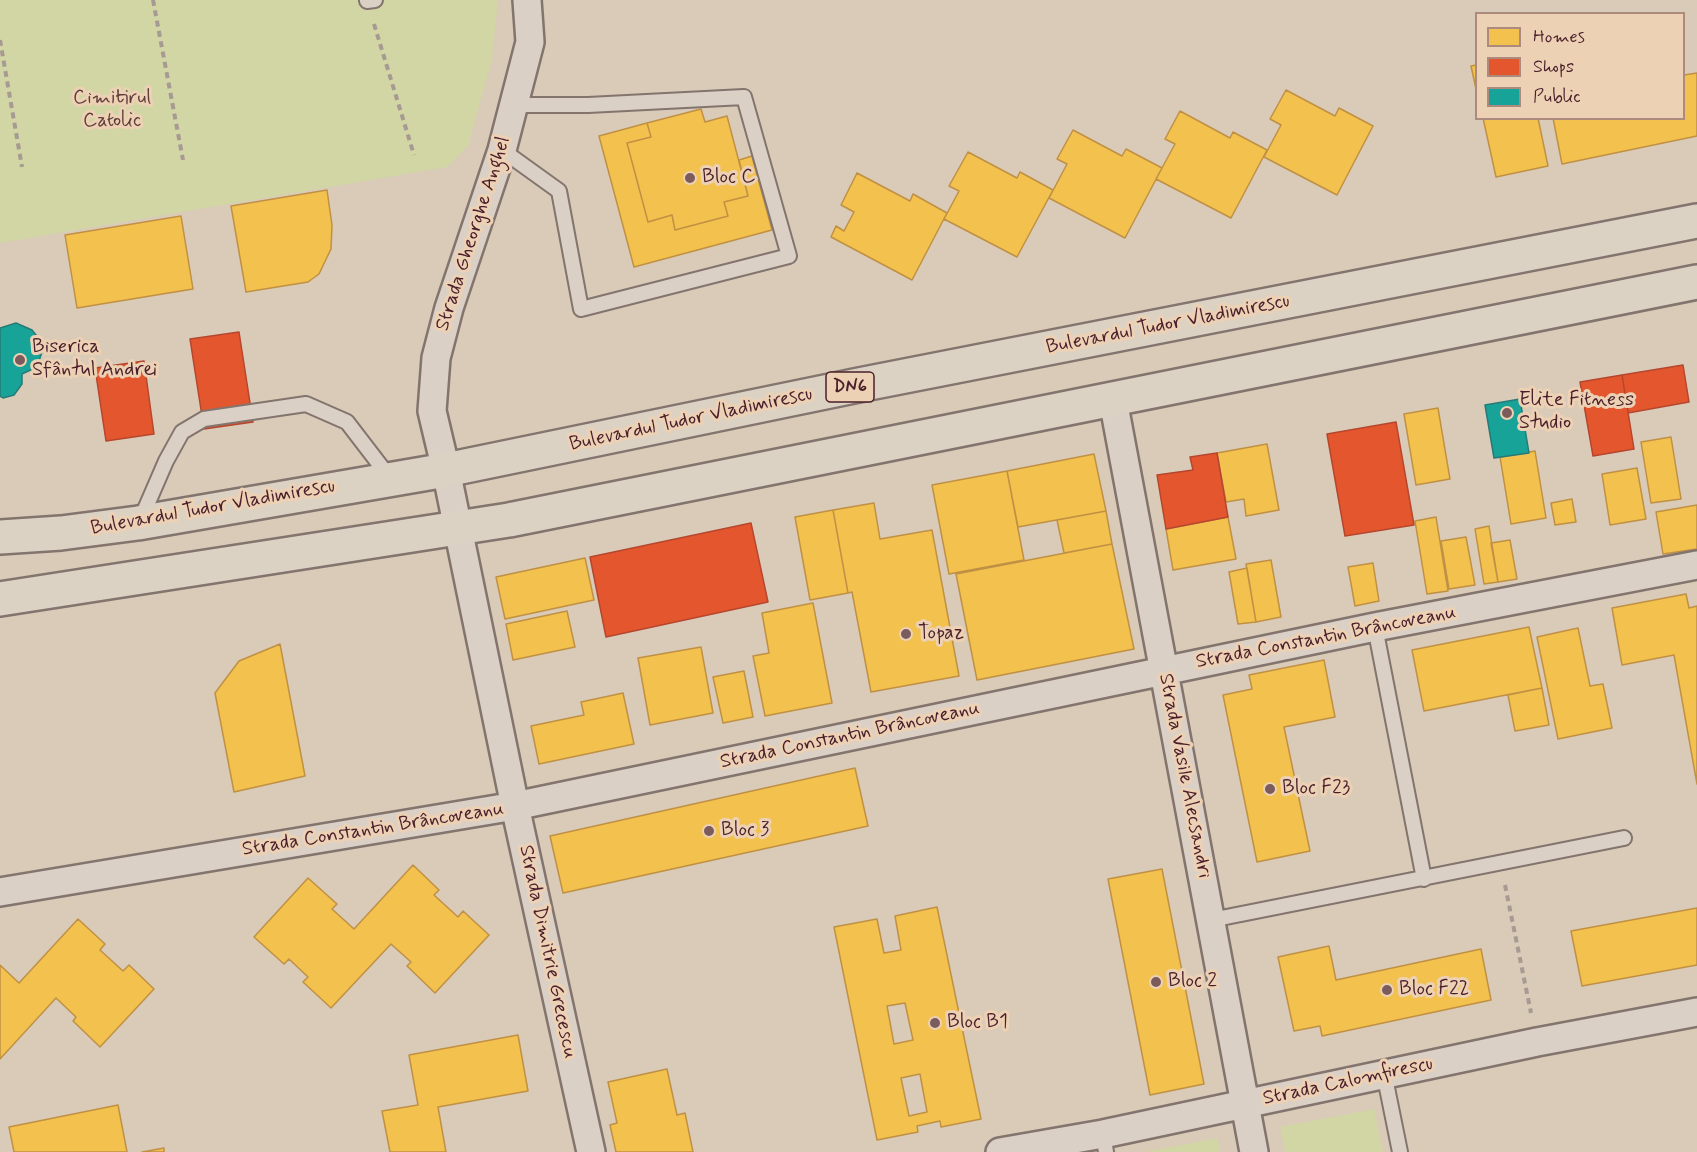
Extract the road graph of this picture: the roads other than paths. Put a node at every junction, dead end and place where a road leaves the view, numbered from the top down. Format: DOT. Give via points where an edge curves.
graph roads {
  1 [pos="527,0"];
  2 [pos="514,105"];
  3 [pos="502,150"];
  4 [pos="1697,221"];
  5 [pos="1697,282"];
  6 [pos="1113,400"];
  7 [pos="446,470"];
  8 [pos="390,478"];
  9 [pos="138,523"];
  10 [pos="458,527"];
  11 [pos="0,537"];
  12 [pos="1697,565"];
  13 [pos="0,599"];
  14 [pos="1376,627"];
  15 [pos="1164,671"];
  16 [pos="515,806"];
  17 [pos="1624,838"];
  18 [pos="1424,879"];
  19 [pos="0,892"];
  20 [pos="1211,920"];
  21 [pos="1697,1012"];
  22 [pos="1384,1074"];
  23 [pos="1244,1104"];
  24 [pos="1104,1143"];
  25 [pos="591,1152"];
  26 [pos="1000,1152"];
  27 [pos="1254,1152"];
  28 [pos="1400,1152"];
  1 -- 2 [label="street, Strada Gheorghe Anghel" via="530,42"];
  2 -- 3 [label="street, Strada Gheorghe Anghel"];
  2 -- 3 [label="lane" via="744,97 789,256 580,309 559,191"];
  3 -- 7 [label="street, Strada Gheorghe Anghel" via="436,358 432,411"];
  4 -- 7 [label="main road, Bulevardul Tudor Vladimirescu / DN6"];
  5 -- 6 [label="main road"];
  6 -- 10 [label="main road"];
  6 -- 15 [label="street, Strada Vasile Alecsandri"];
  7 -- 8 [label="main road, Bulevardul Tudor Vladimirescu / DN6"];
  7 -- 10 [label="street, Strada Dimitrie Grecescu"];
  8 -- 9 [label="main road, Bulevardul Tudor Vladimirescu / DN6"];
  8 -- 9 [label="lane" via="347,422 306,404 204,419 182,432"];
  9 -- 11 [label="main road, Bulevardul Tudor Vladimirescu / DN6"];
  10 -- 13 [label="main road"];
  10 -- 16 [label="street, Strada Dimitrie Grecescu"];
  12 -- 14 [label="street, Strada Constantin Brâncoveanu"];
  14 -- 15 [label="street, Strada Constantin Brâncoveanu"];
  14 -- 18 [label="lane"];
  15 -- 16 [label="street, Strada Constantin Brâncoveanu"];
  15 -- 20 [label="street, Strada Vasile Alecsandri"];
  16 -- 19 [label="street, Strada Constantin Brâncoveanu"];
  16 -- 25 [label="street, Strada Dimitrie Grecescu"];
  17 -- 18 [label="lane"];
  18 -- 20 [label="lane"];
  20 -- 23 [label="street, Strada Vasile Alecsandri"];
  21 -- 22 [label="street, Strada Calomfirescu"];
  22 -- 23 [label="street, Strada Calomfirescu"];
  22 -- 28 [label="lane"];
  23 -- 24 [label="street, Strada Calomfirescu"];
  23 -- 27 [label="street, Strada Vasile Alecsandri"];
  24 -- 26 [label="street, Strada Calomfirescu"];
}
